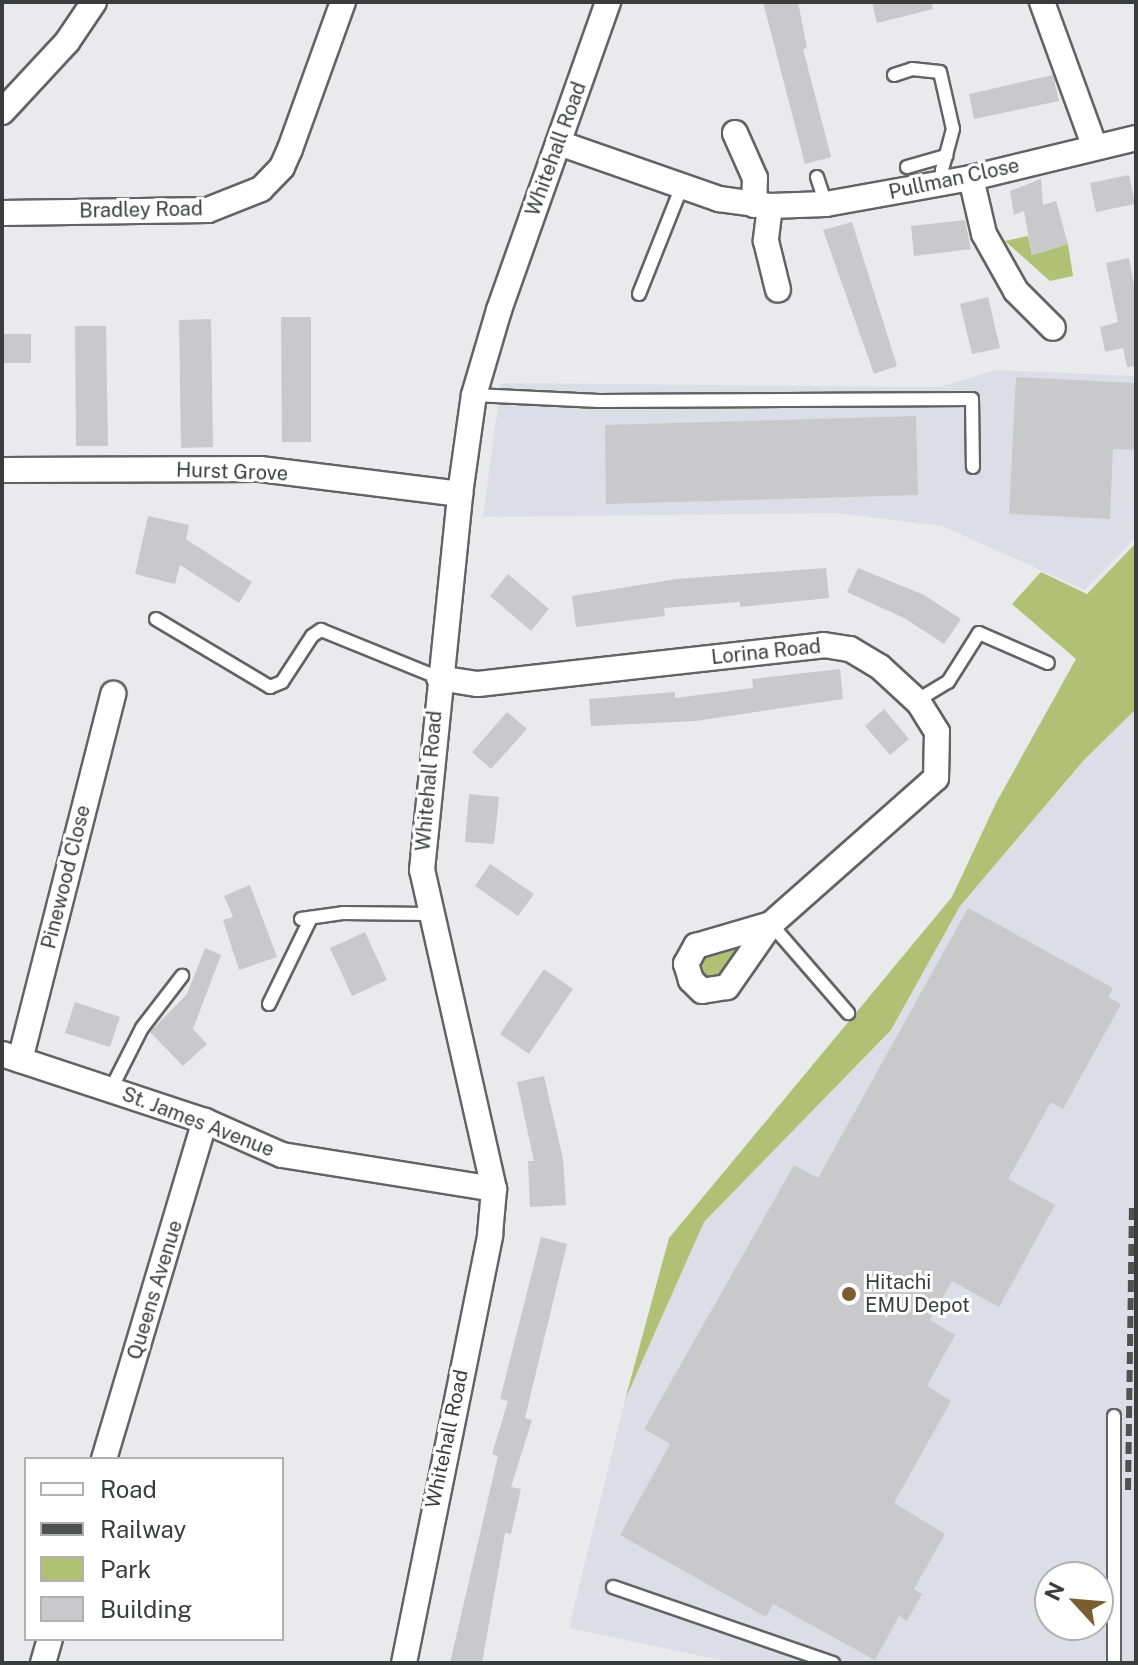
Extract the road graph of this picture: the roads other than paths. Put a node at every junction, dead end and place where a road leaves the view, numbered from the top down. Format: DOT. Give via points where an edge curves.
graph roads {
  1 [pos="94,2"];
  2 [pos="343,2"];
  3 [pos="608,2"];
  4 [pos="1042,2"];
  5 [pos="894,75"];
  6 [pos="2,112"];
  7 [pos="735,133"];
  8 [pos="1136,138"];
  9 [pos="559,143"];
  10 [pos="1094,145"];
  11 [pos="946,156"];
  12 [pos="907,167"];
  13 [pos="817,177"];
  14 [pos="971,178"];
  15 [pos="945,182"];
  16 [pos="682,186"];
  17 [pos="826,204"];
  18 [pos="762,205"];
  19 [pos="2,213"];
  20 [pos="778,290"];
  21 [pos="639,294"];
  22 [pos="1053,328"];
  23 [pos="474,395"];
  24 [pos="973,467"];
  25 [pos="2,470"];
  26 [pos="460,494"];
  27 [pos="156,619"];
  28 [pos="1048,663"];
  29 [pos="439,678"];
  30 [pos="113,694"];
  31 [pos="916,701"];
  32 [pos="428,914"];
  33 [pos="771,924"];
  34 [pos="182,976"];
  35 [pos="269,1004"];
  36 [pos="848,1013"];
  37 [pos="11,1057"];
  38 [pos="111,1089"];
  39 [pos="205,1121"];
  40 [pos="494,1189"];
  41 [pos="1114,1416"];
  42 [pos="105,1457"];
  43 [pos="613,1587"];
  44 [pos="49,1641"];
  45 [pos="43,1663"];
  46 [pos="404,1663"];
  47 [pos="833,1663"];
  48 [pos="1114,1663"];
  1 -- 6 [label="street" via="67,42"];
  2 -- 19 [label="street, Bradley Road" via="290,149 282,167 261,189 208,210"];
  3 -- 9 [label="street, Whitehall Road"];
  4 -- 10 [label="street"];
  5 -- 11 [label="lane" via="912,69 940,72 953,129"];
  7 -- 18 [label="street"];
  8 -- 10 [label="street, Pullman Close"];
  9 -- 16 [label="street, Pullman Close"];
  9 -- 23 [label="street, Whitehall Road"];
  10 -- 14 [label="street, Pullman Close"];
  11 -- 12 [label="lane"];
  11 -- 15 [label="lane"];
  13 -- 17 [label="lane"];
  14 -- 15 [label="street, Pullman Close"];
  14 -- 22 [label="street" via="984,234 1016,291"];
  15 -- 17 [label="street, Pullman Close"];
  16 -- 18 [label="street, Pullman Close"];
  16 -- 21 [label="lane"];
  17 -- 18 [label="street, Pullman Close"];
  18 -- 20 [label="street"];
  23 -- 24 [label="lane" via="599,401 972,399"];
  23 -- 26 [label="street, Whitehall Road"];
  25 -- 26 [label="street, Hurst Grove" via="260,469"];
  26 -- 29 [label="street, Whitehall Road"];
  27 -- 29 [label="lane" via="270,687 282,682 321,630"];
  28 -- 31 [label="lane" via="979,633 948,682"];
  29 -- 31 [label="street, Lorina Road" via="478,684 824,645 850,649 880,667"];
  29 -- 32 [label="street, Whitehall Road" via="423,819"];
  30 -- 37 [label="street, Pinewood Close"];
  31 -- 33 [label="street, Lorina Road" via="937,732 936,778"];
  32 -- 35 [label="lane" via="306,918"];
  32 -- 40 [label="street, Whitehall Road"];
  33 -- 36 [label="lane"];
  34 -- 38 [label="lane" via="142,1028"];
  37 -- 38 [label="street, St. James Avenue"];
  38 -- 39 [label="street, St. James Avenue"];
  39 -- 40 [label="street, St. James Avenue" via="282,1155"];
  39 -- 42 [label="street, Queens Avenue"];
  40 -- 46 [label="street, Whitehall Road" via="490,1235"];
  41 -- 48 [label="lane"];
  43 -- 47 [label="lane"];
  44 -- 45 [label="street"];
}
